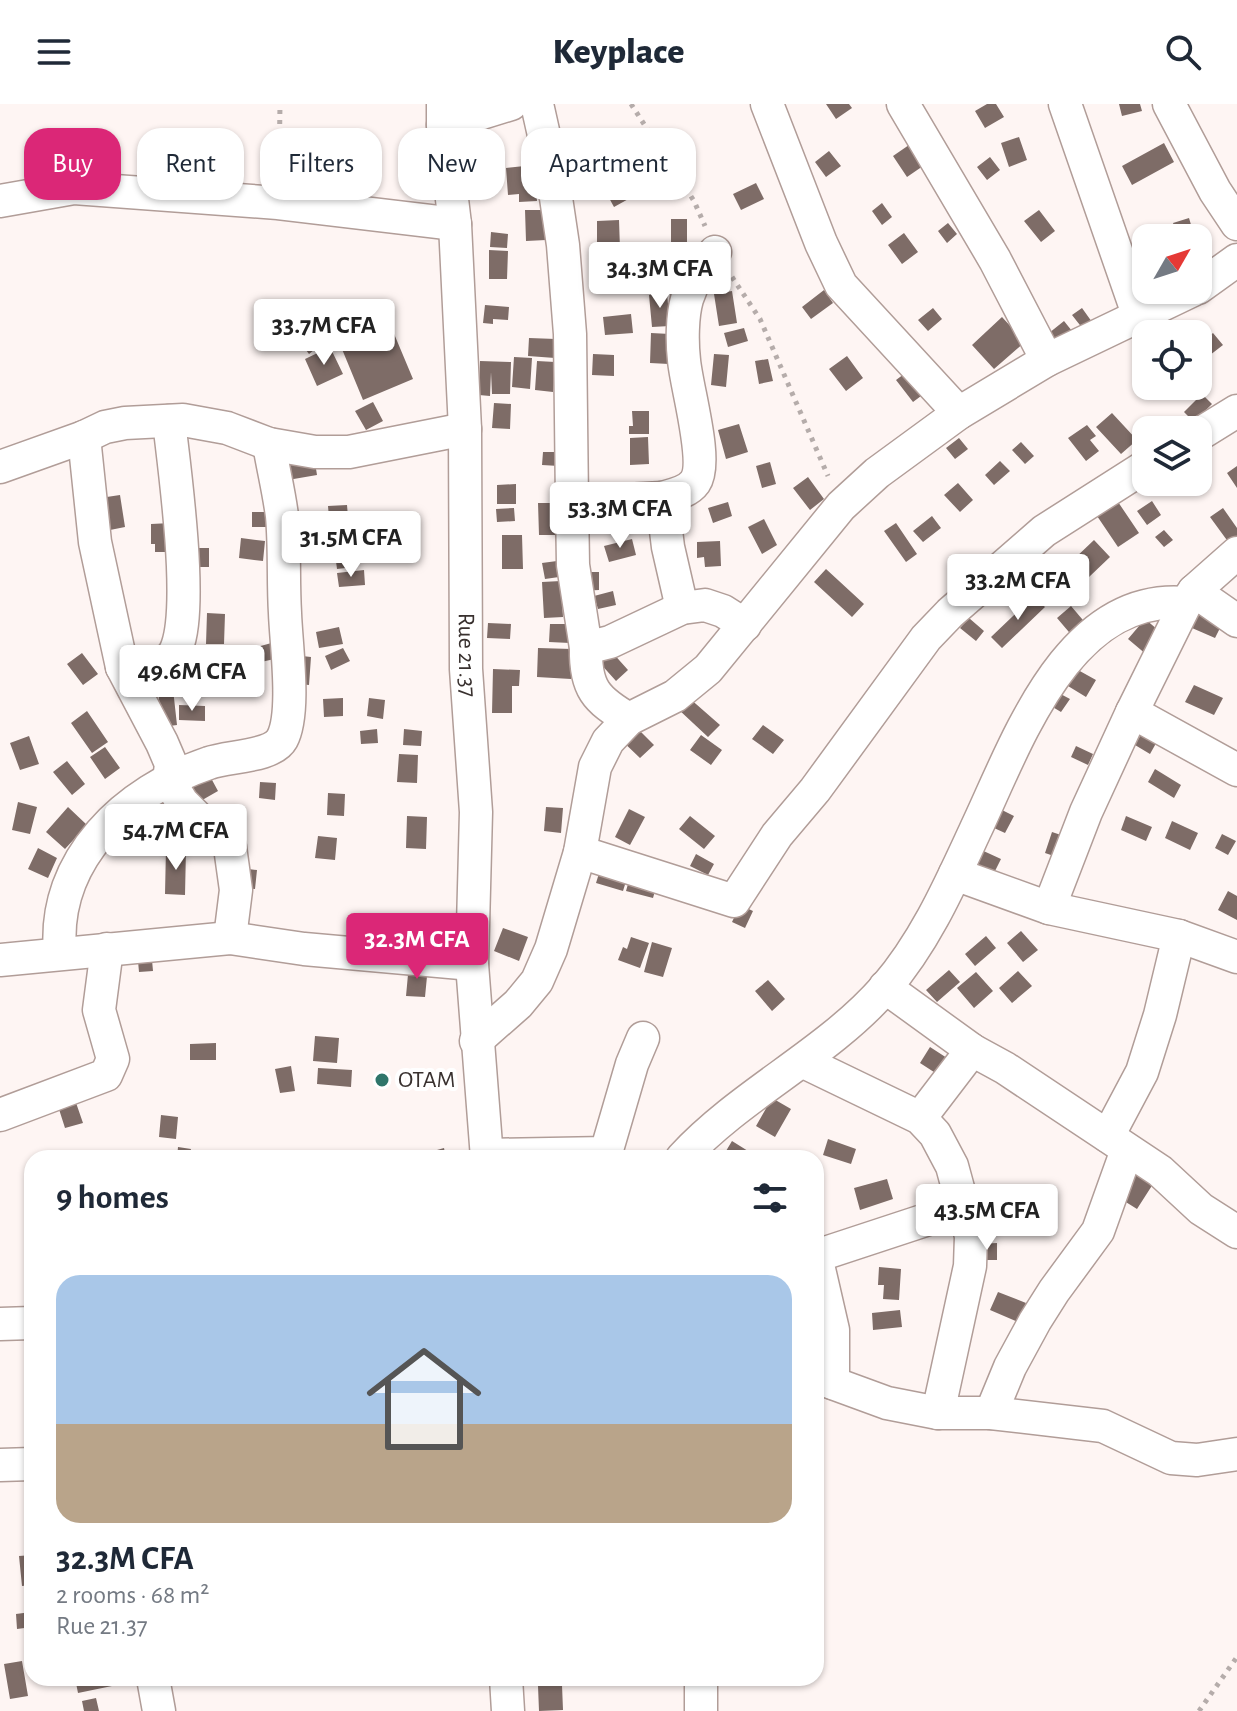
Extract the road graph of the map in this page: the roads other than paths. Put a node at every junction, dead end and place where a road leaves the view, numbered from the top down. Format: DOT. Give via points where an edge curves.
graph roads {
  1 [pos="511,104"];
  2 [pos="537,104"];
  3 [pos="767,104"];
  4 [pos="903,104"];
  5 [pos="1065,104"];
  6 [pos="1169,104"];
  7 [pos="443,114"];
  8 [pos="0,201"];
  9 [pos="455,224"];
  10 [pos="1237,224"];
  11 [pos="715,252"];
  12 [pos="1237,260"];
  13 [pos="1212,278"];
  14 [pos="1165,304"];
  15 [pos="1139,317"];
  16 [pos="1047,360"];
  17 [pos="1237,411"];
  18 [pos="959,413"];
  19 [pos="169,421"];
  20 [pos="1212,426"];
  21 [pos="465,429"];
  22 [pos="84,437"];
  23 [pos="269,444"];
  24 [pos="0,467"];
  25 [pos="1132,475"];
  26 [pos="662,498"];
  27 [pos="572,503"];
  28 [pos="1237,553"];
  29 [pos="1190,597"];
  30 [pos="682,608"];
  31 [pos="1237,621"];
  32 [pos="745,625"];
  33 [pos="586,648"];
  34 [pos="122,667"];
  35 [pos="1132,712"];
  36 [pos="629,719"];
  37 [pos="1237,770"];
  38 [pos="169,781"];
  39 [pos="580,852"];
  40 [pos="955,874"];
  41 [pos="1049,908"];
  42 [pos="1179,936"];
  43 [pos="230,938"];
  44 [pos="107,949"];
  45 [pos="60,952"];
  46 [pos="1237,957"];
  47 [pos="0,960"];
  48 [pos="472,964"];
  49 [pos="885,987"];
  50 [pos="643,1038"];
  51 [pos="476,1041"];
  52 [pos="972,1050"];
  53 [pos="804,1062"];
  54 [pos="0,1115"];
  55 [pos="920,1118"];
  56 [pos="1118,1143"];
  57 [pos="486,1150"];
  58 [pos="607,1150"];
  59 [pos="701,1150"];
  60 [pos="965,1207"];
  61 [pos="1237,1232"];
  62 [pos="824,1253"];
  63 [pos="824,1291"];
  64 [pos="824,1380"];
  65 [pos="938,1413"];
  66 [pos="991,1413"];
  67 [pos="1237,1454"];
  68 [pos="24,1464"];
  69 [pos="0,1465"];
  70 [pos="154,1686"];
  71 [pos="506,1686"];
  72 [pos="701,1686"];
  73 [pos="159,1711"];
  74 [pos="508,1711"];
  75 [pos="701,1711"];
  1 -- 7 [label="street"];
  2 -- 27 [label="street" via="563,245"];
  3 -- 18 [label="street" via="841,285"];
  4 -- 16 [label="street"];
  5 -- 15 [label="street"];
  6 -- 10 [label="street"];
  7 -- 9 [label="street, Rue 21.37"];
  8 -- 9 [label="street" via="74,188 278,203"];
  9 -- 21 [label="street, Rue 21.37"];
  11 -- 26 [label="street" via="696,275 686,302 684,360 698,473 685,490"];
  12 -- 13 [label="street"];
  14 -- 15 [label="street"];
  15 -- 16 [label="street"];
  16 -- 18 [label="street"];
  17 -- 20 [label="street"];
  18 -- 32 [label="street" via="841,506"];
  19 -- 22 [label="street" via="125,423"];
  19 -- 23 [label="street" via="227,428"];
  19 -- 34 [label="street" via="184,573 177,651 168,661"];
  21 -- 23 [label="street" via="349,452"];
  21 -- 48 [label="street, Rue 21.37" via="466,669 476,812"];
  22 -- 24 [label="street"];
  22 -- 34 [label="street" via="95,542"];
  23 -- 38 [label="street" via="282,517 289,690 282,740 272,749 209,763"];
  25 -- 39 [label="street" via="1044,531 926,638 777,835 734,901"];
  26 -- 27 [label="street"];
  26 -- 30 [label="street"];
  27 -- 33 [label="street" via="573,565"];
  28 -- 29 [label="street"];
  29 -- 31 [label="street"];
  29 -- 35 [label="street"];
  29 -- 40 [label="street" via="1122,614 1071,655 1019,734"];
  30 -- 32 [label="street" via="705,605"];
  30 -- 33 [label="street"];
  32 -- 36 [label="street" via="708,669 675,696"];
  33 -- 36 [label="street" via="591,688 605,706"];
  34 -- 38 [label="street" via="171,764"];
  35 -- 37 [label="street"];
  35 -- 41 [label="street"];
  36 -- 39 [label="street" via="608,741 595,767"];
  38 -- 43 [label="street" via="195,817 230,847 236,890"];
  38 -- 45 [label="street" via="118,817 78,861 62,907"];
  39 -- 51 [label="street" via="537,981"];
  40 -- 41 [label="street"];
  40 -- 49 [label="street" via="931,922"];
  41 -- 42 [label="street"];
  42 -- 46 [label="street"];
  42 -- 56 [label="street" via="1160,1015"];
  43 -- 44 [label="street"];
  43 -- 48 [label="street"];
  44 -- 45 [label="street"];
  44 -- 54 [label="street" via="99,1010 113,1059 106,1075"];
  45 -- 47 [label="street"];
  48 -- 51 [label="street, Rue 21.37"];
  49 -- 52 [label="street"];
  49 -- 53 [label="street"];
  50 -- 58 [label="street"];
  51 -- 57 [label="street, Rue 21.37"];
  52 -- 55 [label="street"];
  52 -- 56 [label="street"];
  53 -- 55 [label="street"];
  53 -- 59 [label="street" via="752,1096"];
  55 -- 60 [label="street" via="952,1166"];
  56 -- 61 [label="street"];
  56 -- 66 [label="street" via="1098,1231 1035,1321"];
  60 -- 62 [label="street"];
  60 -- 65 [label="street" via="970,1266"];
  63 -- 64 [label="street" via="833,1330"];
  64 -- 65 [label="street" via="887,1403"];
  65 -- 66 [label="street"];
  66 -- 67 [label="street" via="1103,1426 1171,1458"];
  68 -- 69 [label="street"];
  70 -- 73 [label="street"];
  71 -- 74 [label="street"];
  72 -- 75 [label="street"];
}
